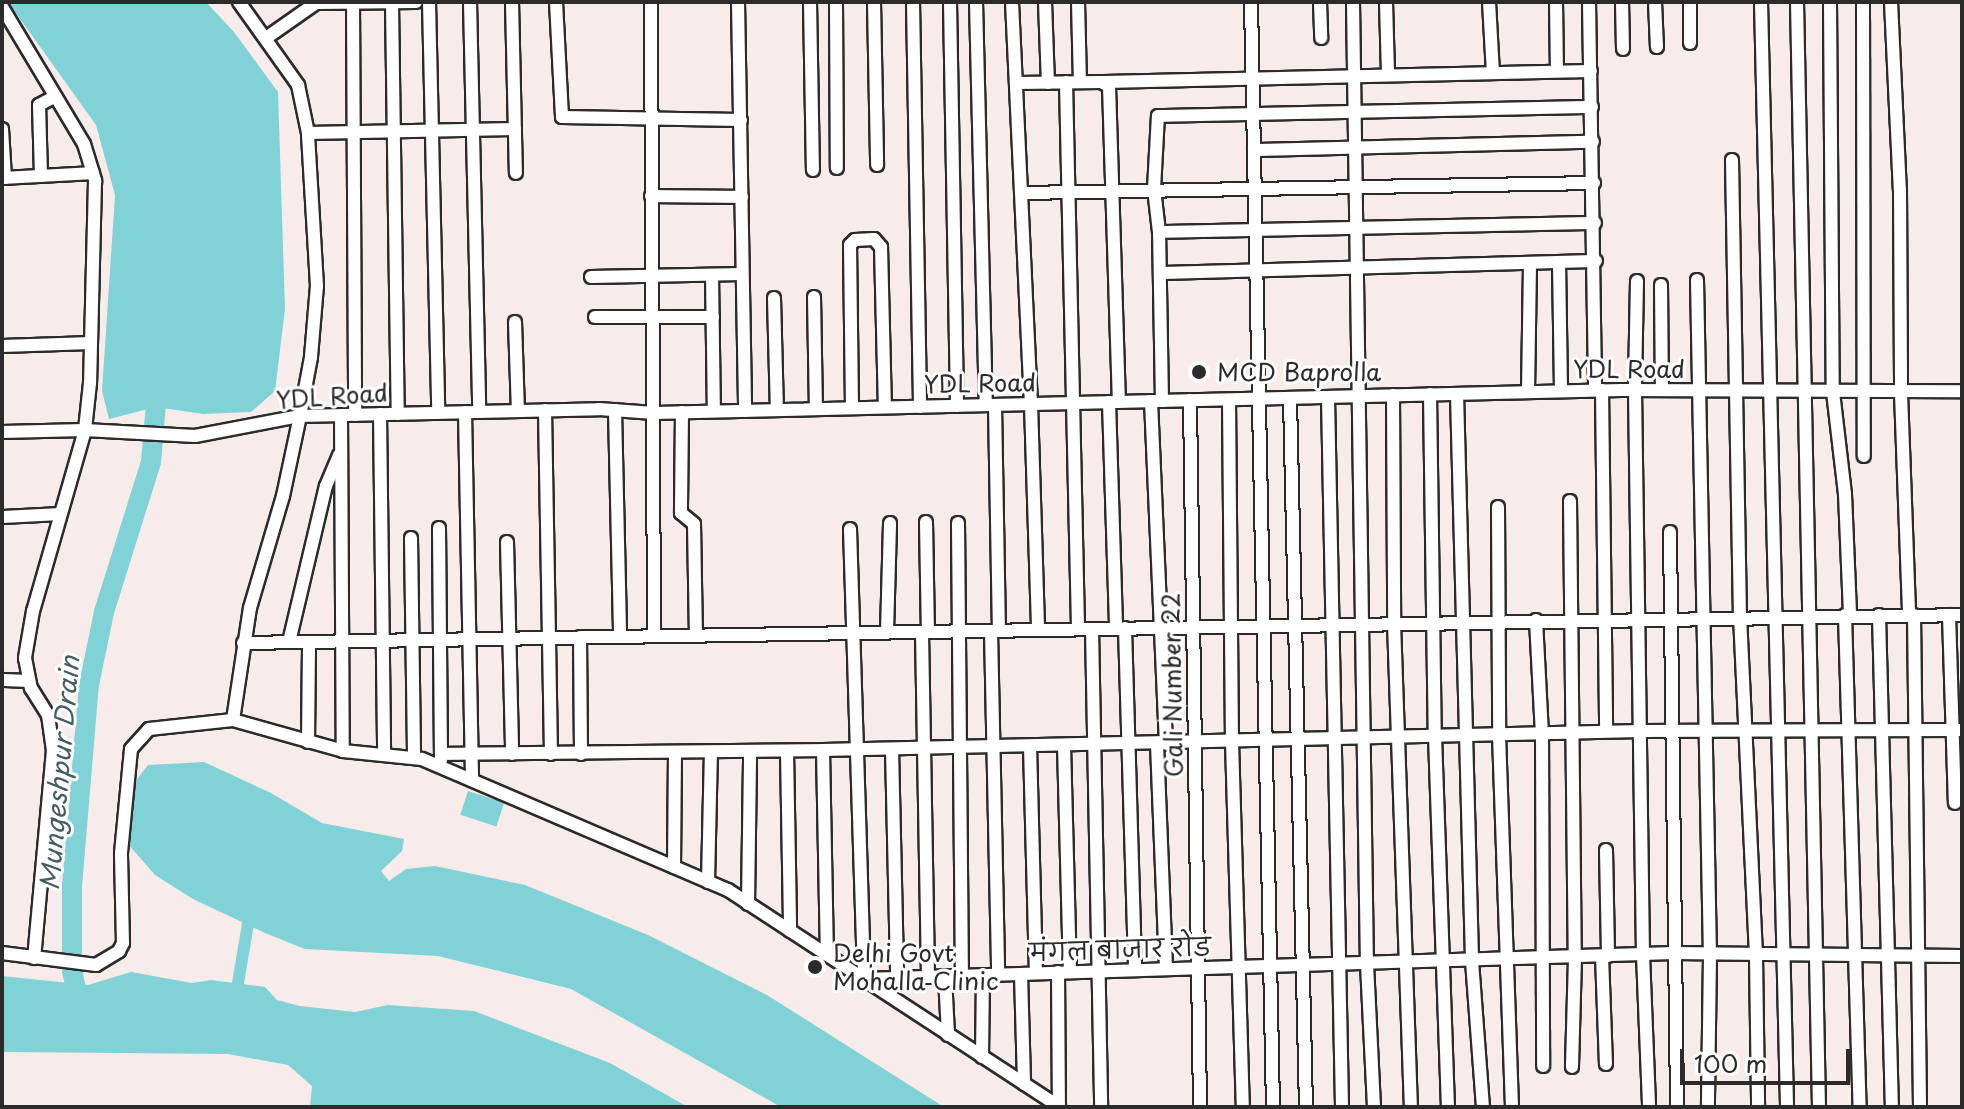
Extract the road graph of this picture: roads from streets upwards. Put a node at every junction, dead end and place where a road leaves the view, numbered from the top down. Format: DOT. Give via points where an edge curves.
graph roads {
  1 [pos="239,2"];
  2 [pos="353,2"];
  3 [pos="381,2"];
  4 [pos="416,2"];
  5 [pos="429,2"];
  6 [pos="470,2"];
  7 [pos="512,2"];
  8 [pos="556,2"];
  9 [pos="651,2"];
  10 [pos="738,2"];
  11 [pos="810,2"];
  12 [pos="836,2"];
  13 [pos="874,2"];
  14 [pos="913,2"];
  15 [pos="950,2"];
  16 [pos="976,2"];
  17 [pos="1012,2"];
  18 [pos="1045,2"];
  19 [pos="1078,2"];
  20 [pos="1251,2"];
  21 [pos="1320,2"];
  22 [pos="1353,2"];
  23 [pos="1386,2"];
  24 [pos="1489,2"];
  25 [pos="1556,2"];
  26 [pos="1589,2"];
  27 [pos="1622,2"];
  28 [pos="1655,2"];
  29 [pos="1690,2"];
  30 [pos="1761,2"];
  31 [pos="1797,2"];
  32 [pos="1830,2"];
  33 [pos="1863,2"];
  34 [pos="1891,2"];
  35 [pos="392,3"];
  36 [pos="2,7"];
  37 [pos="266,38"];
  38 [pos="1321,38"];
  39 [pos="1690,43"];
  40 [pos="1657,47"];
  41 [pos="1623,49"];
  42 [pos="1557,71"];
  43 [pos="1591,71"];
  44 [pos="1493,73"];
  45 [pos="1355,74"];
  46 [pos="1388,74"];
  47 [pos="1253,77"];
  48 [pos="1066,82"];
  49 [pos="1080,82"];
  50 [pos="1104,82"];
  51 [pos="1017,83"];
  52 [pos="1048,83"];
  53 [pos="54,97"];
  54 [pos="1592,107"];
  55 [pos="1254,113"];
  56 [pos="1356,113"];
  57 [pos="651,117"];
  58 [pos="741,120"];
  59 [pos="432,128"];
  60 [pos="2,129"];
  61 [pos="395,129"];
  62 [pos="472,129"];
  63 [pos="515,129"];
  64 [pos="354,130"];
  65 [pos="308,133"];
  66 [pos="1593,142"];
  67 [pos="1357,147"];
  68 [pos="1254,150"];
  69 [pos="1732,160"];
  70 [pos="877,165"];
  71 [pos="837,168"];
  72 [pos="813,170"];
  73 [pos="93,173"];
  74 [pos="516,173"];
  75 [pos="41,176"];
  76 [pos="4,178"];
  77 [pos="1594,183"];
  78 [pos="1358,188"];
  79 [pos="1154,189"];
  80 [pos="1112,191"];
  81 [pos="1255,191"];
  82 [pos="1022,193"];
  83 [pos="1068,193"];
  84 [pos="651,196"];
  85 [pos="742,197"];
  86 [pos="1595,223"];
  87 [pos="1358,227"];
  88 [pos="1159,232"];
  89 [pos="1256,233"];
  90 [pos="1596,261"];
  91 [pos="1559,262"];
  92 [pos="1530,263"];
  93 [pos="1359,268"];
  94 [pos="1257,269"];
  95 [pos="1160,273"];
  96 [pos="742,274"];
  97 [pos="652,275"];
  98 [pos="712,275"];
  99 [pos="591,277"];
  100 [pos="1697,280"];
  101 [pos="1637,281"];
  102 [pos="1661,285"];
  103 [pos="814,297"];
  104 [pos="774,298"];
  105 [pos="595,317"];
  106 [pos="653,317"];
  107 [pos="713,317"];
  108 [pos="515,322"];
  109 [pos="91,343"];
  110 [pos="2,346"];
  111 [pos="1599,390"];
  112 [pos="1635,390"];
  113 [pos="1662,390"];
  114 [pos="1698,390"];
  115 [pos="1561,391"];
  116 [pos="1735,391"];
  117 [pos="1771,391"];
  118 [pos="1962,391"];
  119 [pos="1528,392"];
  120 [pos="1805,392"];
  121 [pos="1833,392"];
  122 [pos="1862,392"];
  123 [pos="1901,393"];
  124 [pos="1430,394"];
  125 [pos="1457,394"];
  126 [pos="1393,395"];
  127 [pos="1359,396"];
  128 [pos="1328,397"];
  129 [pos="1290,398"];
  130 [pos="1260,399"];
  131 [pos="1190,400"];
  132 [pos="1229,400"];
  133 [pos="1157,401"];
  134 [pos="1114,402"];
  135 [pos="1072,403"];
  136 [pos="1031,404"];
  137 [pos="991,405"];
  138 [pos="957,406"];
  139 [pos="885,407"];
  140 [pos="920,407"];
  141 [pos="852,408"];
  142 [pos="816,409"];
  143 [pos="545,410"];
  144 [pos="615,410"];
  145 [pos="777,410"];
  146 [pos="518,411"];
  147 [pos="714,411"];
  148 [pos="745,411"];
  149 [pos="472,412"];
  150 [pos="682,412"];
  151 [pos="438,413"];
  152 [pos="654,413"];
  153 [pos="380,414"];
  154 [pos="398,414"];
  155 [pos="341,415"];
  156 [pos="355,415"];
  157 [pos="300,416"];
  158 [pos="85,430"];
  159 [pos="2,432"];
  160 [pos="340,453"];
  161 [pos="1864,456"];
  162 [pos="1570,501"];
  163 [pos="1498,507"];
  164 [pos="59,514"];
  165 [pos="2,517"];
  166 [pos="926,522"];
  167 [pos="890,523"];
  168 [pos="958,523"];
  169 [pos="439,528"];
  170 [pos="850,529"];
  171 [pos="1670,532"];
  172 [pos="411,538"];
  173 [pos="507,542"];
  174 [pos="1848,615"];
  175 [pos="1879,615"];
  176 [pos="1911,615"];
  177 [pos="1956,615"];
  178 [pos="1740,616"];
  179 [pos="1775,616"];
  180 [pos="1807,616"];
  181 [pos="1673,617"];
  182 [pos="1705,617"];
  183 [pos="1640,618"];
  184 [pos="1573,619"];
  185 [pos="1603,619"];
  186 [pos="1536,620"];
  187 [pos="1498,621"];
  188 [pos="1463,622"];
  189 [pos="1394,623"];
  190 [pos="1434,623"];
  191 [pos="1365,624"];
  192 [pos="1332,625"];
  193 [pos="1293,626"];
  194 [pos="1232,627"];
  195 [pos="1261,627"];
  196 [pos="1120,628"];
  197 [pos="1162,628"];
  198 [pos="1192,628"];
  199 [pos="1078,629"];
  200 [pos="1092,629"];
  201 [pos="995,630"];
  202 [pos="1038,630"];
  203 [pos="959,631"];
  204 [pos="887,632"];
  205 [pos="925,632"];
  206 [pos="854,633"];
  207 [pos="696,635"];
  208 [pos="620,636"];
  209 [pos="654,636"];
  210 [pos="580,637"];
  211 [pos="547,638"];
  212 [pos="440,639"];
  213 [pos="472,639"];
  214 [pos="511,639"];
  215 [pos="412,640"];
  216 [pos="342,641"];
  217 [pos="382,641"];
  218 [pos="289,642"];
  219 [pos="309,642"];
  220 [pos="243,643"];
  221 [pos="2,680"];
  222 [pos="29,681"];
  223 [pos="233,720"];
  224 [pos="1811,728"];
  225 [pos="1848,728"];
  226 [pos="1746,729"];
  227 [pos="1780,729"];
  228 [pos="1881,729"];
  229 [pos="1673,730"];
  230 [pos="1706,730"];
  231 [pos="1917,730"];
  232 [pos="1957,730"];
  233 [pos="1606,731"];
  234 [pos="1641,731"];
  235 [pos="1574,732"];
  236 [pos="1542,733"];
  237 [pos="1468,735"];
  238 [pos="1499,735"];
  239 [pos="1435,736"];
  240 [pos="1398,737"];
  241 [pos="1364,738"];
  242 [pos="1334,739"];
  243 [pos="1296,740"];
  244 [pos="1265,741"];
  245 [pos="308,742"];
  246 [pos="1232,742"];
  247 [pos="1194,743"];
  248 [pos="1127,744"];
  249 [pos="1162,744"];
  250 [pos="1064,745"];
  251 [pos="1093,745"];
  252 [pos="1030,746"];
  253 [pos="995,747"];
  254 [pos="924,748"];
  255 [pos="960,748"];
  256 [pos="892,749"];
  257 [pos="823,750"];
  258 [pos="856,750"];
  259 [pos="343,751"];
  260 [pos="787,751"];
  261 [pos="711,752"];
  262 [pos="750,752"];
  263 [pos="675,753"];
  264 [pos="472,754"];
  265 [pos="512,754"];
  266 [pos="551,754"];
  267 [pos="581,754"];
  268 [pos="384,755"];
  269 [pos="414,758"];
  270 [pos="441,760"];
  271 [pos="472,780"];
  272 [pos="1955,803"];
  273 [pos="1606,850"];
  274 [pos="674,867"];
  275 [pos="708,882"];
  276 [pos="748,904"];
  277 [pos="790,931"];
  278 [pos="2,953"];
  279 [pos="1674,953"];
  280 [pos="827,955"];
  281 [pos="1643,955"];
  282 [pos="1605,956"];
  283 [pos="1710,956"];
  284 [pos="1756,956"];
  285 [pos="1786,956"];
  286 [pos="1962,956"];
  287 [pos="1817,957"];
  288 [pos="1858,957"];
  289 [pos="1886,957"];
  290 [pos="1917,957"];
  291 [pos="34,958"];
  292 [pos="1575,958"];
  293 [pos="1545,959"];
  294 [pos="1507,960"];
  295 [pos="1472,961"];
  296 [pos="1442,962"];
  297 [pos="1406,963"];
  298 [pos="1367,964"];
  299 [pos="1340,965"];
  300 [pos="1272,966"];
  301 [pos="1303,966"];
  302 [pos="1241,967"];
  303 [pos="1166,969"];
  304 [pos="1199,969"];
  305 [pos="1135,970"];
  306 [pos="1099,971"];
  307 [pos="1064,972"];
  308 [pos="1036,973"];
  309 [pos="1021,974"];
  310 [pos="983,975"];
  311 [pos="998,975"];
  312 [pos="962,976"];
  313 [pos="928,977"];
  314 [pos="945,977"];
  315 [pos="897,978"];
  316 [pos="864,979"];
  317 [pos="948,1035"];
  318 [pos="982,1057"];
  319 [pos="1606,1064"];
  320 [pos="1543,1066"];
  321 [pos="1572,1067"];
  322 [pos="1024,1084"];
  323 [pos="1059,1107"];
  324 [pos="1101,1107"];
  325 [pos="1200,1107"];
  326 [pos="1243,1107"];
  327 [pos="1273,1107"];
  328 [pos="1306,1107"];
  329 [pos="1342,1107"];
  330 [pos="1374,1107"];
  331 [pos="1411,1107"];
  332 [pos="1448,1107"];
  333 [pos="1483,1107"];
  334 [pos="1512,1107"];
  335 [pos="1649,1107"];
  336 [pos="1677,1107"];
  337 [pos="1708,1107"];
  338 [pos="1758,1107"];
  339 [pos="1787,1107"];
  340 [pos="1819,1107"];
  341 [pos="1860,1107"];
  342 [pos="1892,1107"];
  343 [pos="1920,1107"];
  1 -- 37 [label="street"];
  2 -- 3 [label="street"];
  2 -- 37 [label="street" via="310,5"];
  2 -- 64 [label="street"];
  3 -- 35 [label="street"];
  4 -- 35 [label="street"];
  5 -- 59 [label="street"];
  6 -- 62 [label="street"];
  7 -- 63 [label="street"];
  8 -- 57 [label="street" via="562,117"];
  9 -- 57 [label="street"];
  10 -- 58 [label="street"];
  11 -- 72 [label="street"];
  12 -- 71 [label="street"];
  13 -- 70 [label="street"];
  14 -- 140 [label="street"];
  15 -- 138 [label="street"];
  16 -- 137 [label="street"];
  17 -- 51 [label="street"];
  18 -- 52 [label="street"];
  19 -- 49 [label="street"];
  20 -- 47 [label="street"];
  21 -- 38 [label="street"];
  22 -- 45 [label="street"];
  23 -- 46 [label="street"];
  24 -- 44 [label="street"];
  25 -- 42 [label="street"];
  26 -- 43 [label="street"];
  27 -- 41 [label="street"];
  28 -- 40 [label="street"];
  29 -- 39 [label="street"];
  30 -- 117 [label="street"];
  31 -- 120 [label="street"];
  32 -- 121 [label="street"];
  33 -- 122 [label="street"];
  34 -- 123 [label="street" via="1900,190"];
  35 -- 61 [label="street"];
  36 -- 53 [label="street"];
  37 -- 65 [label="street" via="296,79"];
  42 -- 43 [label="street"];
  42 -- 44 [label="street"];
  43 -- 54 [label="street"];
  44 -- 46 [label="street"];
  45 -- 46 [label="street"];
  45 -- 47 [label="street"];
  45 -- 56 [label="street"];
  47 -- 50 [label="street"];
  47 -- 55 [label="street"];
  48 -- 49 [label="street"];
  48 -- 52 [label="street"];
  48 -- 83 [label="street"];
  49 -- 50 [label="street"];
  50 -- 80 [label="street" via="1110,93"];
  51 -- 52 [label="street"];
  51 -- 82 [label="street"];
  53 -- 73 [label="street" via="84,144"];
  53 -- 75 [label="street" via="39,105"];
  54 -- 56 [label="street"];
  54 -- 66 [label="street"];
  55 -- 56 [label="street"];
  55 -- 68 [label="street"];
  55 -- 79 [label="street" via="1158,116"];
  56 -- 67 [label="street"];
  57 -- 58 [label="street"];
  57 -- 84 [label="street"];
  58 -- 85 [label="street"];
  59 -- 61 [label="street"];
  59 -- 62 [label="street"];
  59 -- 151 [label="street"];
  60 -- 76 [label="street"];
  61 -- 64 [label="street"];
  61 -- 154 [label="street"];
  62 -- 63 [label="street"];
  62 -- 149 [label="street"];
  63 -- 74 [label="street"];
  64 -- 65 [label="street"];
  64 -- 156 [label="street"];
  65 -- 157 [label="street" via="317,286"];
  66 -- 67 [label="street"];
  66 -- 77 [label="street"];
  67 -- 68 [label="street"];
  67 -- 78 [label="street"];
  68 -- 81 [label="street"];
  69 -- 116 [label="street"];
  73 -- 75 [label="street"];
  73 -- 109 [label="street"];
  75 -- 76 [label="street"];
  77 -- 78 [label="street"];
  77 -- 86 [label="street"];
  78 -- 81 [label="street"];
  78 -- 87 [label="street"];
  79 -- 80 [label="street"];
  79 -- 81 [label="street"];
  79 -- 88 [label="street"];
  80 -- 83 [label="street"];
  80 -- 134 [label="street"];
  81 -- 89 [label="street"];
  82 -- 83 [label="street"];
  82 -- 136 [label="street"];
  83 -- 135 [label="street"];
  84 -- 85 [label="street"];
  84 -- 97 [label="street"];
  85 -- 96 [label="street"];
  86 -- 87 [label="street"];
  86 -- 90 [label="street"];
  87 -- 89 [label="street"];
  87 -- 93 [label="street"];
  88 -- 89 [label="street"];
  88 -- 95 [label="street"];
  89 -- 94 [label="street"];
  90 -- 91 [label="street"];
  90 -- 111 [label="street"];
  91 -- 92 [label="street"];
  91 -- 115 [label="street"];
  92 -- 93 [label="street"];
  92 -- 119 [label="street"];
  93 -- 94 [label="street"];
  93 -- 127 [label="street"];
  94 -- 95 [label="street"];
  94 -- 130 [label="street"];
  95 -- 133 [label="street"];
  96 -- 98 [label="street"];
  96 -- 148 [label="street"];
  97 -- 98 [label="street"];
  97 -- 99 [label="street"];
  97 -- 106 [label="street"];
  98 -- 107 [label="street"];
  100 -- 114 [label="street"];
  101 -- 112 [label="street"];
  102 -- 113 [label="street"];
  103 -- 142 [label="street"];
  104 -- 145 [label="street"];
  105 -- 106 [label="street"];
  106 -- 107 [label="street"];
  106 -- 152 [label="street"];
  107 -- 147 [label="street"];
  108 -- 146 [label="street"];
  109 -- 110 [label="street"];
  109 -- 158 [label="street"];
  111 -- 112 [label="street, YDL Road"];
  111 -- 115 [label="street, YDL Road"];
  111 -- 185 [label="street"];
  112 -- 113 [label="street, YDL Road"];
  112 -- 183 [label="street"];
  113 -- 114 [label="street, YDL Road"];
  114 -- 116 [label="street, YDL Road"];
  114 -- 182 [label="street"];
  115 -- 119 [label="street, YDL Road"];
  116 -- 117 [label="street, YDL Road"];
  116 -- 178 [label="street"];
  117 -- 120 [label="street, YDL Road"];
  117 -- 179 [label="street"];
  118 -- 123 [label="street, YDL Road"];
  119 -- 125 [label="street, YDL Road"];
  120 -- 121 [label="street, YDL Road"];
  120 -- 180 [label="street"];
  121 -- 122 [label="street, YDL Road"];
  121 -- 174 [label="street" via="1845,494"];
  122 -- 123 [label="street, YDL Road"];
  122 -- 161 [label="street"];
  123 -- 176 [label="street"];
  124 -- 125 [label="street, YDL Road"];
  124 -- 126 [label="street, YDL Road"];
  124 -- 190 [label="street"];
  125 -- 188 [label="street"];
  126 -- 127 [label="street, YDL Road"];
  126 -- 189 [label="street"];
  127 -- 128 [label="street, YDL Road"];
  127 -- 191 [label="street"];
  128 -- 129 [label="street, YDL Road"];
  128 -- 192 [label="street"];
  129 -- 130 [label="street, YDL Road"];
  129 -- 193 [label="street"];
  130 -- 132 [label="street, YDL Road"];
  130 -- 195 [label="street"];
  131 -- 132 [label="street, YDL Road"];
  131 -- 133 [label="street, YDL Road"];
  131 -- 198 [label="street, Gali Number 22"];
  132 -- 194 [label="street"];
  133 -- 134 [label="street, YDL Road"];
  133 -- 197 [label="street"];
  134 -- 135 [label="street, YDL Road"];
  134 -- 196 [label="street"];
  135 -- 136 [label="street, YDL Road"];
  135 -- 199 [label="street"];
  136 -- 137 [label="street, YDL Road"];
  136 -- 202 [label="street"];
  137 -- 138 [label="street, YDL Road"];
  137 -- 201 [label="street"];
  138 -- 140 [label="street, YDL Road"];
  139 -- 140 [label="street, YDL Road"];
  139 -- 141 [label="street, YDL Road"];
  139 -- 141 [label="street" via="881,247 874,239 850,245"];
  141 -- 142 [label="street, YDL Road"];
  142 -- 145 [label="street, YDL Road"];
  143 -- 144 [label="street, YDL Road"];
  143 -- 146 [label="street, YDL Road"];
  143 -- 211 [label="street"];
  144 -- 152 [label="street, YDL Road"];
  144 -- 208 [label="street"];
  145 -- 148 [label="street, YDL Road"];
  146 -- 149 [label="street, YDL Road"];
  147 -- 148 [label="street, YDL Road"];
  147 -- 150 [label="street, YDL Road"];
  149 -- 151 [label="street, YDL Road"];
  149 -- 213 [label="street"];
  150 -- 152 [label="street, YDL Road"];
  150 -- 207 [label="street" via="681,513 694,524"];
  151 -- 154 [label="street, YDL Road"];
  152 -- 209 [label="street"];
  153 -- 154 [label="street, YDL Road"];
  153 -- 156 [label="street, YDL Road"];
  153 -- 217 [label="street"];
  155 -- 156 [label="street, YDL Road"];
  155 -- 157 [label="street, YDL Road"];
  155 -- 160 [label="street"];
  157 -- 158 [label="street, YDL Road" via="195,436"];
  157 -- 220 [label="street"];
  158 -- 159 [label="street, YDL Road"];
  158 -- 164 [label="street"];
  160 -- 216 [label="street"];
  160 -- 218 [label="street" via="326,486"];
  162 -- 184 [label="street"];
  163 -- 187 [label="street"];
  164 -- 165 [label="street"];
  164 -- 222 [label="street" via="33,611 25,658"];
  166 -- 205 [label="street"];
  167 -- 204 [label="street"];
  168 -- 203 [label="street"];
  169 -- 212 [label="street"];
  170 -- 206 [label="street"];
  171 -- 181 [label="street"];
  172 -- 215 [label="street"];
  173 -- 214 [label="street"];
  174 -- 175 [label="street"];
  174 -- 180 [label="street"];
  174 -- 225 [label="street"];
  175 -- 176 [label="street"];
  175 -- 228 [label="street"];
  176 -- 177 [label="street"];
  176 -- 231 [label="street"];
  177 -- 232 [label="street"];
  178 -- 179 [label="street"];
  178 -- 182 [label="street"];
  178 -- 226 [label="street"];
  179 -- 180 [label="street"];
  179 -- 227 [label="street"];
  180 -- 224 [label="street"];
  181 -- 182 [label="street"];
  181 -- 183 [label="street"];
  181 -- 229 [label="street"];
  182 -- 230 [label="street"];
  183 -- 185 [label="street"];
  183 -- 234 [label="street"];
  184 -- 185 [label="street"];
  184 -- 186 [label="street"];
  184 -- 235 [label="street"];
  185 -- 233 [label="street"];
  186 -- 187 [label="street"];
  186 -- 236 [label="street"];
  187 -- 188 [label="street"];
  187 -- 238 [label="street"];
  188 -- 190 [label="street"];
  188 -- 237 [label="street"];
  189 -- 190 [label="street"];
  189 -- 191 [label="street"];
  189 -- 240 [label="street"];
  190 -- 239 [label="street"];
  191 -- 192 [label="street"];
  191 -- 241 [label="street"];
  192 -- 193 [label="street"];
  192 -- 242 [label="street"];
  193 -- 195 [label="street"];
  193 -- 243 [label="street"];
  194 -- 195 [label="street"];
  194 -- 198 [label="street"];
  194 -- 246 [label="street"];
  195 -- 244 [label="street"];
  196 -- 197 [label="street"];
  196 -- 200 [label="street"];
  196 -- 248 [label="street"];
  197 -- 198 [label="street"];
  197 -- 249 [label="street"];
  198 -- 247 [label="street, Gali Number 22"];
  199 -- 200 [label="street"];
  199 -- 202 [label="street"];
  200 -- 251 [label="street"];
  201 -- 202 [label="street"];
  201 -- 203 [label="street"];
  201 -- 253 [label="street"];
  203 -- 205 [label="street"];
  203 -- 255 [label="street"];
  204 -- 205 [label="street"];
  204 -- 206 [label="street"];
  205 -- 254 [label="street"];
  206 -- 207 [label="street"];
  206 -- 258 [label="street"];
  207 -- 209 [label="street"];
  208 -- 209 [label="street"];
  208 -- 210 [label="street"];
  210 -- 211 [label="street"];
  210 -- 267 [label="street"];
  211 -- 214 [label="street"];
  211 -- 266 [label="street"];
  212 -- 213 [label="street"];
  212 -- 215 [label="street"];
  212 -- 270 [label="street"];
  213 -- 214 [label="street"];
  213 -- 264 [label="street"];
  214 -- 265 [label="street"];
  215 -- 217 [label="street"];
  215 -- 269 [label="street"];
  216 -- 217 [label="street"];
  216 -- 219 [label="street"];
  216 -- 259 [label="street"];
  217 -- 268 [label="street"];
  218 -- 219 [label="street"];
  218 -- 220 [label="street"];
  219 -- 245 [label="street"];
  220 -- 223 [label="street"];
  221 -- 222 [label="street"];
  222 -- 291 [label="street" via="47,712 53,750"];
  223 -- 245 [label="street"];
  223 -- 291 [label="street" via="149,729 131,749 119,951 96,965"];
  224 -- 225 [label="street"];
  224 -- 227 [label="street"];
  224 -- 287 [label="street"];
  225 -- 228 [label="street"];
  225 -- 288 [label="street"];
  226 -- 227 [label="street"];
  226 -- 230 [label="street"];
  226 -- 284 [label="street"];
  227 -- 285 [label="street"];
  228 -- 231 [label="street"];
  228 -- 289 [label="street"];
  229 -- 230 [label="street"];
  229 -- 234 [label="street"];
  229 -- 279 [label="street"];
  230 -- 283 [label="street"];
  231 -- 232 [label="street"];
  231 -- 290 [label="street"];
  232 -- 272 [label="street"];
  233 -- 234 [label="street"];
  233 -- 235 [label="street"];
  234 -- 281 [label="street"];
  235 -- 236 [label="street"];
  235 -- 292 [label="street"];
  236 -- 238 [label="street"];
  236 -- 293 [label="street"];
  237 -- 238 [label="street"];
  237 -- 239 [label="street"];
  237 -- 295 [label="street"];
  238 -- 294 [label="street"];
  239 -- 240 [label="street"];
  239 -- 296 [label="street"];
  240 -- 241 [label="street"];
  240 -- 297 [label="street"];
  241 -- 242 [label="street"];
  241 -- 298 [label="street"];
  242 -- 243 [label="street"];
  242 -- 299 [label="street"];
  243 -- 244 [label="street"];
  243 -- 301 [label="street"];
  244 -- 246 [label="street"];
  244 -- 300 [label="street"];
  245 -- 259 [label="street"];
  246 -- 247 [label="street"];
  246 -- 302 [label="street"];
  247 -- 249 [label="street"];
  247 -- 304 [label="street, Gali Number 22"];
  248 -- 249 [label="street"];
  248 -- 251 [label="street"];
  248 -- 305 [label="street"];
  249 -- 303 [label="street"];
  250 -- 251 [label="street"];
  250 -- 252 [label="street"];
  250 -- 307 [label="street"];
  251 -- 306 [label="street"];
  252 -- 253 [label="street"];
  252 -- 308 [label="street"];
  253 -- 255 [label="street"];
  253 -- 311 [label="street"];
  254 -- 255 [label="street"];
  254 -- 256 [label="street"];
  254 -- 313 [label="street"];
  255 -- 312 [label="street"];
  256 -- 258 [label="street"];
  256 -- 315 [label="street"];
  257 -- 258 [label="street"];
  257 -- 260 [label="street"];
  257 -- 280 [label="street"];
  258 -- 316 [label="street"];
  259 -- 268 [label="street"];
  260 -- 262 [label="street"];
  260 -- 277 [label="street"];
  261 -- 262 [label="street"];
  261 -- 263 [label="street"];
  261 -- 275 [label="street"];
  262 -- 276 [label="street"];
  263 -- 267 [label="street"];
  263 -- 274 [label="street"];
  264 -- 265 [label="street"];
  264 -- 270 [label="street"];
  264 -- 271 [label="street"];
  265 -- 266 [label="street"];
  266 -- 267 [label="street"];
  268 -- 269 [label="street"];
  269 -- 270 [label="street"];
  270 -- 271 [label="street"];
  271 -- 274 [label="street"];
  273 -- 282 [label="street"];
  274 -- 275 [label="street"];
  275 -- 276 [label="street"];
  276 -- 277 [label="street"];
  277 -- 280 [label="street"];
  278 -- 291 [label="street"];
  279 -- 281 [label="street, मंगल बाजार रोड"];
  279 -- 283 [label="street, मंगल बाजार रोड"];
  279 -- 336 [label="street"];
  280 -- 316 [label="street"];
  281 -- 282 [label="street, मंगल बाजार रोड"];
  281 -- 335 [label="street"];
  282 -- 292 [label="street, मंगल बाजार रोड"];
  282 -- 319 [label="street"];
  283 -- 284 [label="street, मंगल बाजार रोड"];
  283 -- 337 [label="street"];
  284 -- 285 [label="street, मंगल बाजार रोड"];
  284 -- 338 [label="street"];
  285 -- 287 [label="street, मंगल बाजार रोड"];
  285 -- 339 [label="street"];
  286 -- 290 [label="street, मंगल बाजार रोड"];
  287 -- 288 [label="street, मंगल बाजार रोड"];
  287 -- 340 [label="street"];
  288 -- 289 [label="street, मंगल बाजार रोड"];
  288 -- 341 [label="street"];
  289 -- 290 [label="street, मंगल बाजार रोड"];
  289 -- 342 [label="street"];
  290 -- 343 [label="street"];
  292 -- 293 [label="street, मंगल बाजार रोड"];
  292 -- 321 [label="street"];
  293 -- 294 [label="street, मंगल बाजार रोड"];
  293 -- 320 [label="street"];
  294 -- 295 [label="street, मंगल बाजार रोड"];
  294 -- 334 [label="street"];
  295 -- 296 [label="street, मंगल बाजार रोड"];
  295 -- 333 [label="street"];
  296 -- 297 [label="street, मंगल बाजार रोड"];
  296 -- 332 [label="street"];
  297 -- 298 [label="street, मंगल बाजार रोड"];
  297 -- 331 [label="street"];
  298 -- 299 [label="street, मंगल बाजार रोड"];
  298 -- 330 [label="street"];
  299 -- 301 [label="street, मंगल बाजार रोड"];
  299 -- 329 [label="street"];
  300 -- 301 [label="street, मंगल बाजार रोड"];
  300 -- 302 [label="street, मंगल बाजार रोड"];
  300 -- 327 [label="street"];
  301 -- 328 [label="street"];
  302 -- 304 [label="street, मंगल बाजार रोड"];
  302 -- 326 [label="street"];
  303 -- 304 [label="street, मंगल बाजार रोड"];
  303 -- 305 [label="street, मंगल बाजार रोड"];
  304 -- 325 [label="street, Gali Number 22"];
  305 -- 306 [label="street, मंगल बाजार रोड"];
  306 -- 307 [label="street, मंगल बाजार रोड"];
  306 -- 324 [label="street"];
  307 -- 308 [label="street, मंगल बाजार रोड"];
  307 -- 323 [label="street"];
  308 -- 309 [label="street, मंगल बाजार रोड"];
  309 -- 311 [label="street, मंगल बाजार रोड"];
  309 -- 322 [label="street"];
  310 -- 311 [label="street, मंगल बाजार रोड"];
  310 -- 312 [label="street, मंगल बाजार रोड"];
  310 -- 318 [label="street"];
  312 -- 314 [label="street, मंगल बाजार रोड"];
  313 -- 314 [label="street, मंगल बाजार रोड"];
  313 -- 315 [label="street, मंगल बाजार रोड"];
  314 -- 317 [label="street"];
  315 -- 316 [label="street, मंगल बाजार रोड"];
  316 -- 317 [label="street"];
  317 -- 318 [label="street"];
  318 -- 322 [label="street"];
  322 -- 323 [label="street"];
}
